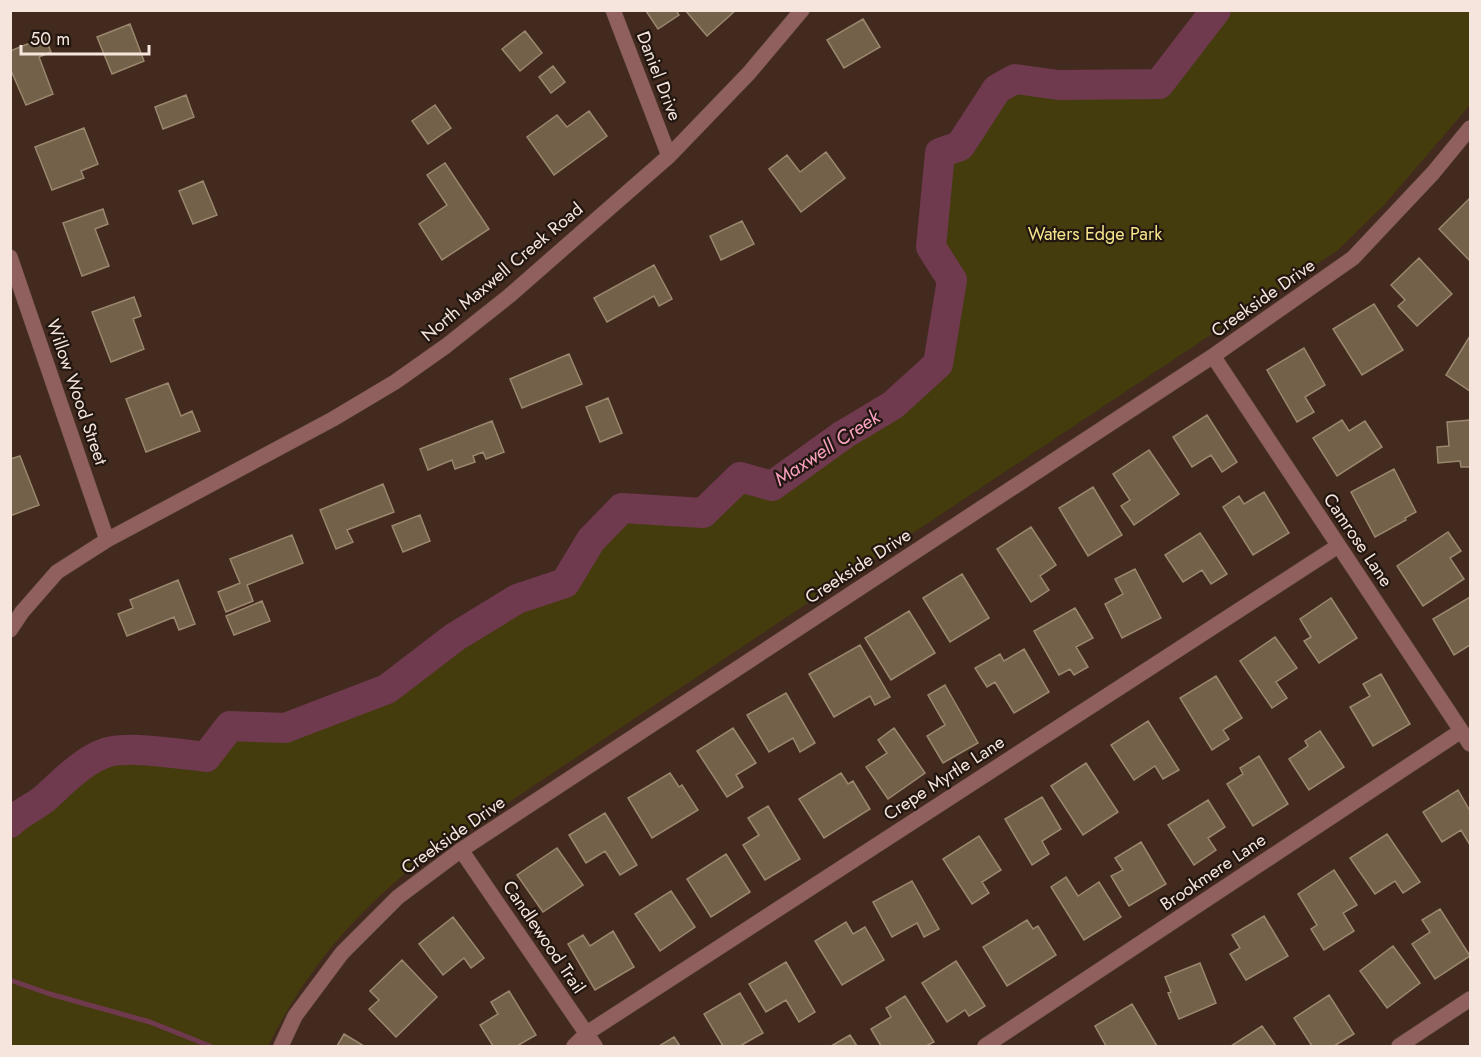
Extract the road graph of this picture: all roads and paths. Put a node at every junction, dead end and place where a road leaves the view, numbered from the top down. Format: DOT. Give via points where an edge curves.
graph roads {
  1 [pos="613,10"];
  2 [pos="802,10"];
  3 [pos="1470,128"];
  4 [pos="669,156"];
  5 [pos="10,257"];
  6 [pos="1214,356"];
  7 [pos="107,540"];
  8 [pos="1338,546"];
  9 [pos="10,630"];
  10 [pos="1461,731"];
  11 [pos="1470,744"];
  12 [pos="461,850"];
  13 [pos="1470,999"];
  14 [pos="591,1040"];
  15 [pos="281,1047"];
  16 [pos="574,1047"];
  17 [pos="985,1047"];
  18 [pos="1399,1047"];
  1 -- 4 [label="street, Daniel Drive"];
  2 -- 4 [label="street, North Maxwell Creek Road" via="749,73"];
  3 -- 6 [label="street, Creekside Drive" via="1353,258"];
  4 -- 7 [label="street, North Maxwell Creek Road" via="509,296 395,382"];
  5 -- 7 [label="street, Willow Wood Street"];
  6 -- 8 [label="street, Camrose Lane"];
  6 -- 12 [label="street, Creekside Drive"];
  7 -- 9 [label="street, North Maxwell Creek Road" via="57,572"];
  8 -- 10 [label="street, Camrose Lane"];
  8 -- 14 [label="street, Crepe Myrtle Lane"];
  10 -- 11 [label="street, Camrose Lane"];
  10 -- 17 [label="street, Brookmere Lane"];
  12 -- 14 [label="street, Candlewood Trail"];
  12 -- 15 [label="street, Creekside Drive" via="398,897 342,953 295,1016"];
  13 -- 18 [label="street"];
  14 -- 16 [label="street, Crepe Myrtle Lane"];
}
